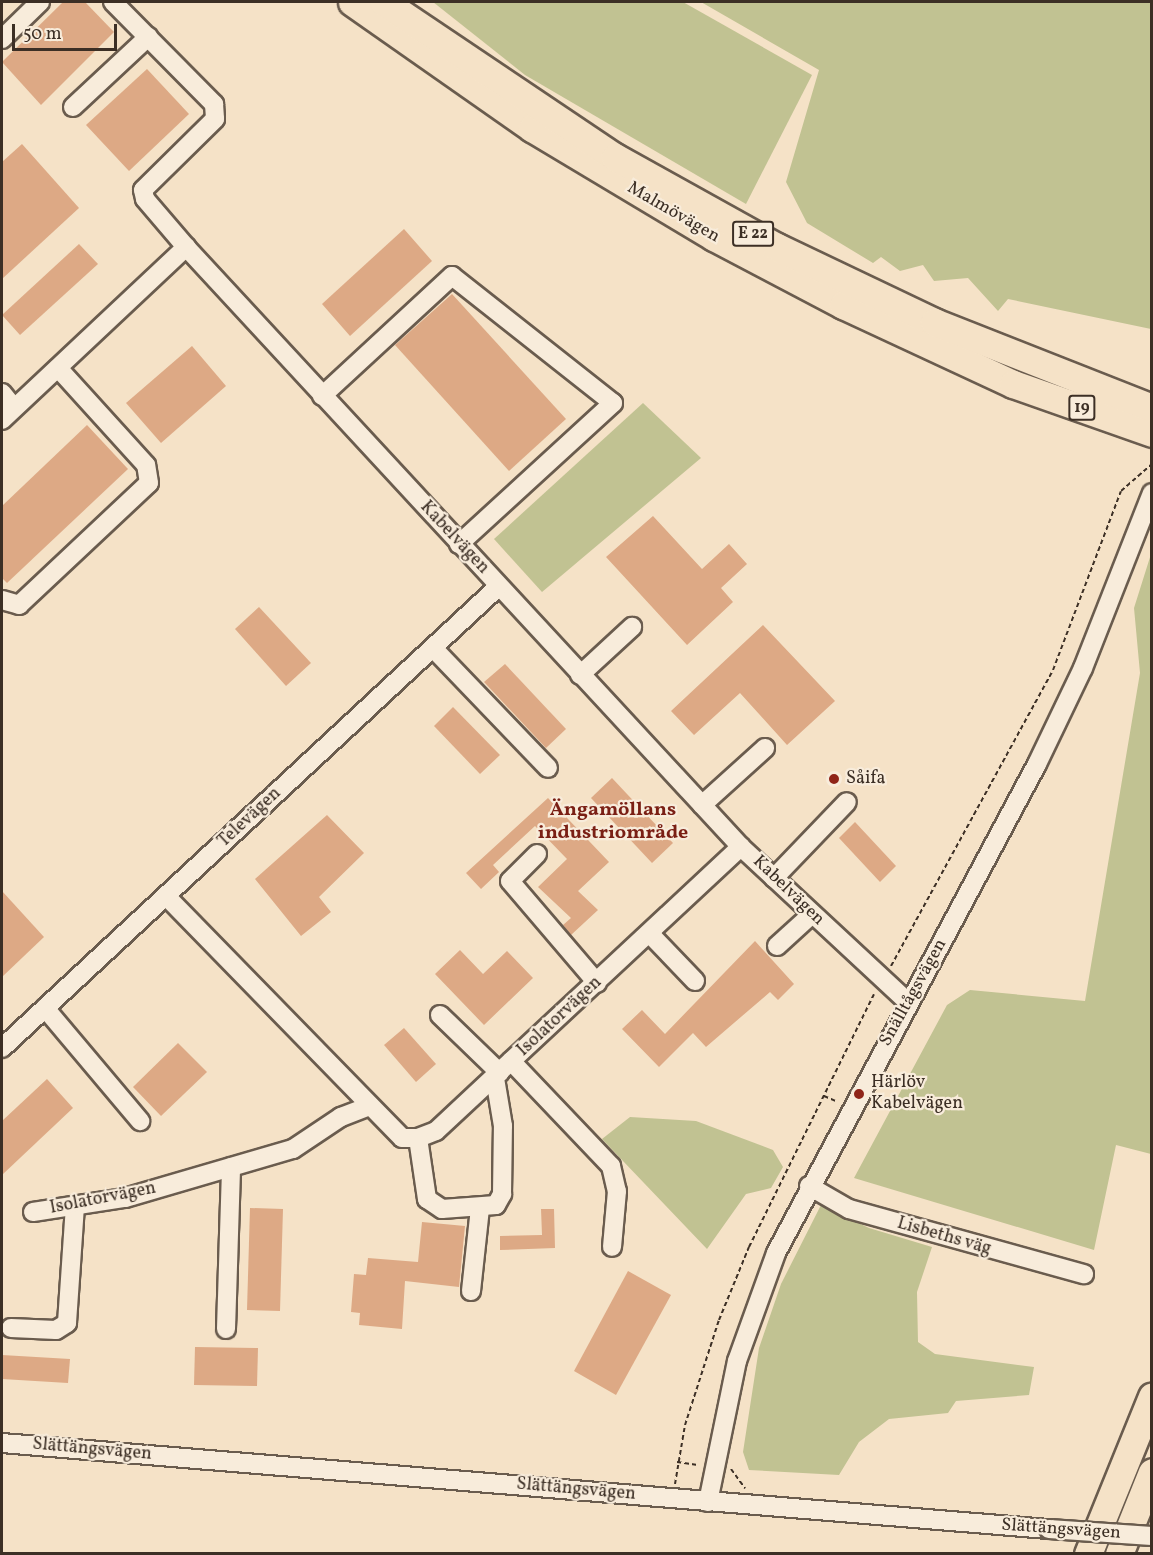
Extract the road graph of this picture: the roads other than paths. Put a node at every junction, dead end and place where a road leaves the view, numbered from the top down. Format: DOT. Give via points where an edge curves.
graph roads {
  1 [pos="40,2"];
  2 [pos="113,2"];
  3 [pos="352,2"];
  4 [pos="384,2"];
  5 [pos="148,37"];
  6 [pos="2,39"];
  7 [pos="73,107"];
  8 [pos="186,247"];
  9 [pos="58,368"];
  10 [pos="1013,384"];
  11 [pos="2,393"];
  12 [pos="322,396"];
  13 [pos="1152,408"];
  14 [pos="8,414"];
  15 [pos="1152,433"];
  16 [pos="1152,450"];
  17 [pos="1152,494"];
  18 [pos="459,544"];
  19 [pos="498,587"];
  20 [pos="2,600"];
  21 [pos="632,627"];
  22 [pos="433,648"];
  23 [pos="580,675"];
  24 [pos="765,748"];
  25 [pos="549,768"];
  26 [pos="847,802"];
  27 [pos="702,805"];
  28 [pos="741,847"];
  29 [pos="537,854"];
  30 [pos="774,878"];
  31 [pos="166,896"];
  32 [pos="812,914"];
  33 [pos="650,934"];
  34 [pos="777,946"];
  35 [pos="695,981"];
  36 [pos="597,983"];
  37 [pos="907,1001"];
  38 [pos="45,1008"];
  39 [pos="440,1015"];
  40 [pos="2,1048"];
  41 [pos="502,1071"];
  42 [pos="370,1106"];
  43 [pos="140,1121"];
  44 [pos="418,1138"];
  45 [pos="231,1167"];
  46 [pos="809,1186"];
  47 [pos="75,1206"];
  48 [pos="480,1208"];
  49 [pos="33,1212"];
  50 [pos="612,1247"];
  51 [pos="1084,1274"];
  52 [pos="471,1291"];
  53 [pos="11,1328"];
  54 [pos="226,1329"];
  55 [pos="1152,1396"];
  56 [pos="2,1443"];
  57 [pos="1152,1472"];
  58 [pos="708,1502"];
  59 [pos="1152,1536"];
  60 [pos="1089,1554"];
  61 [pos="1119,1554"];
  1 -- 6 [label="street"];
  2 -- 5 [label="street"];
  3 -- 10 [label="highway, Malmövägen / E 22" via="532,128 714,237 843,305"];
  4 -- 13 [label="highway, Malmövägen / E 22" via="615,157 777,247 944,326"];
  5 -- 7 [label="street"];
  5 -- 8 [label="street, Kabelvägen" via="216,111 215,119 143,190 145,199"];
  8 -- 9 [label="street"];
  8 -- 12 [label="street, Kabelvägen"];
  9 -- 14 [label="street"];
  9 -- 20 [label="street" via="146,465 149,483 19,605"];
  10 -- 15 [label="highway, Malmövägen / 19"];
  10 -- 16 [label="highway, E 22"];
  11 -- 14 [label="street"];
  12 -- 18 [label="street, Kabelvägen"];
  12 -- 18 [label="street" via="452,276 613,403"];
  17 -- 37 [label="street, Snälltågsvägen" via="1060,717"];
  18 -- 19 [label="street, Kabelvägen"];
  19 -- 22 [label="street, Televägen"];
  19 -- 23 [label="street, Kabelvägen"];
  21 -- 23 [label="street"];
  22 -- 25 [label="street"];
  22 -- 31 [label="street, Televägen"];
  23 -- 27 [label="street, Kabelvägen"];
  24 -- 27 [label="street"];
  26 -- 30 [label="street"];
  27 -- 28 [label="street, Kabelvägen"];
  28 -- 30 [label="street, Kabelvägen"];
  28 -- 33 [label="street, Isolatorvägen"];
  29 -- 36 [label="street" via="510,881"];
  30 -- 32 [label="street, Kabelvägen"];
  31 -- 38 [label="street, Televägen"];
  31 -- 42 [label="street"];
  32 -- 34 [label="street"];
  32 -- 37 [label="street, Kabelvägen"];
  33 -- 35 [label="street"];
  33 -- 36 [label="street, Isolatorvägen"];
  36 -- 41 [label="street, Isolatorvägen"];
  37 -- 46 [label="street, Snälltågsvägen"];
  38 -- 40 [label="street, Televägen"];
  38 -- 43 [label="street"];
  39 -- 41 [label="street"];
  41 -- 44 [label="street, Isolatorvägen" via="436,1131"];
  41 -- 48 [label="street" via="502,1194 496,1205"];
  41 -- 50 [label="street" via="611,1166 617,1191"];
  42 -- 44 [label="street" via="402,1138"];
  42 -- 45 [label="street, Isolatorvägen" via="346,1114 293,1149"];
  44 -- 48 [label="street" via="427,1199 442,1209"];
  45 -- 47 [label="street, Isolatorvägen" via="125,1198"];
  45 -- 54 [label="street"];
  46 -- 51 [label="street, Lisbeths väg" via="849,1209"];
  46 -- 58 [label="street, Snälltågsvägen" via="755,1304 713,1467"];
  47 -- 49 [label="street, Isolatorvägen"];
  47 -- 53 [label="street" via="68,1323 56,1330"];
  48 -- 52 [label="street"];
  55 -- 60 [label="highway"];
  56 -- 58 [label="street, Slättängsvägen"];
  57 -- 61 [label="highway"];
  58 -- 59 [label="street, Slättängsvägen, bridge"];
}
